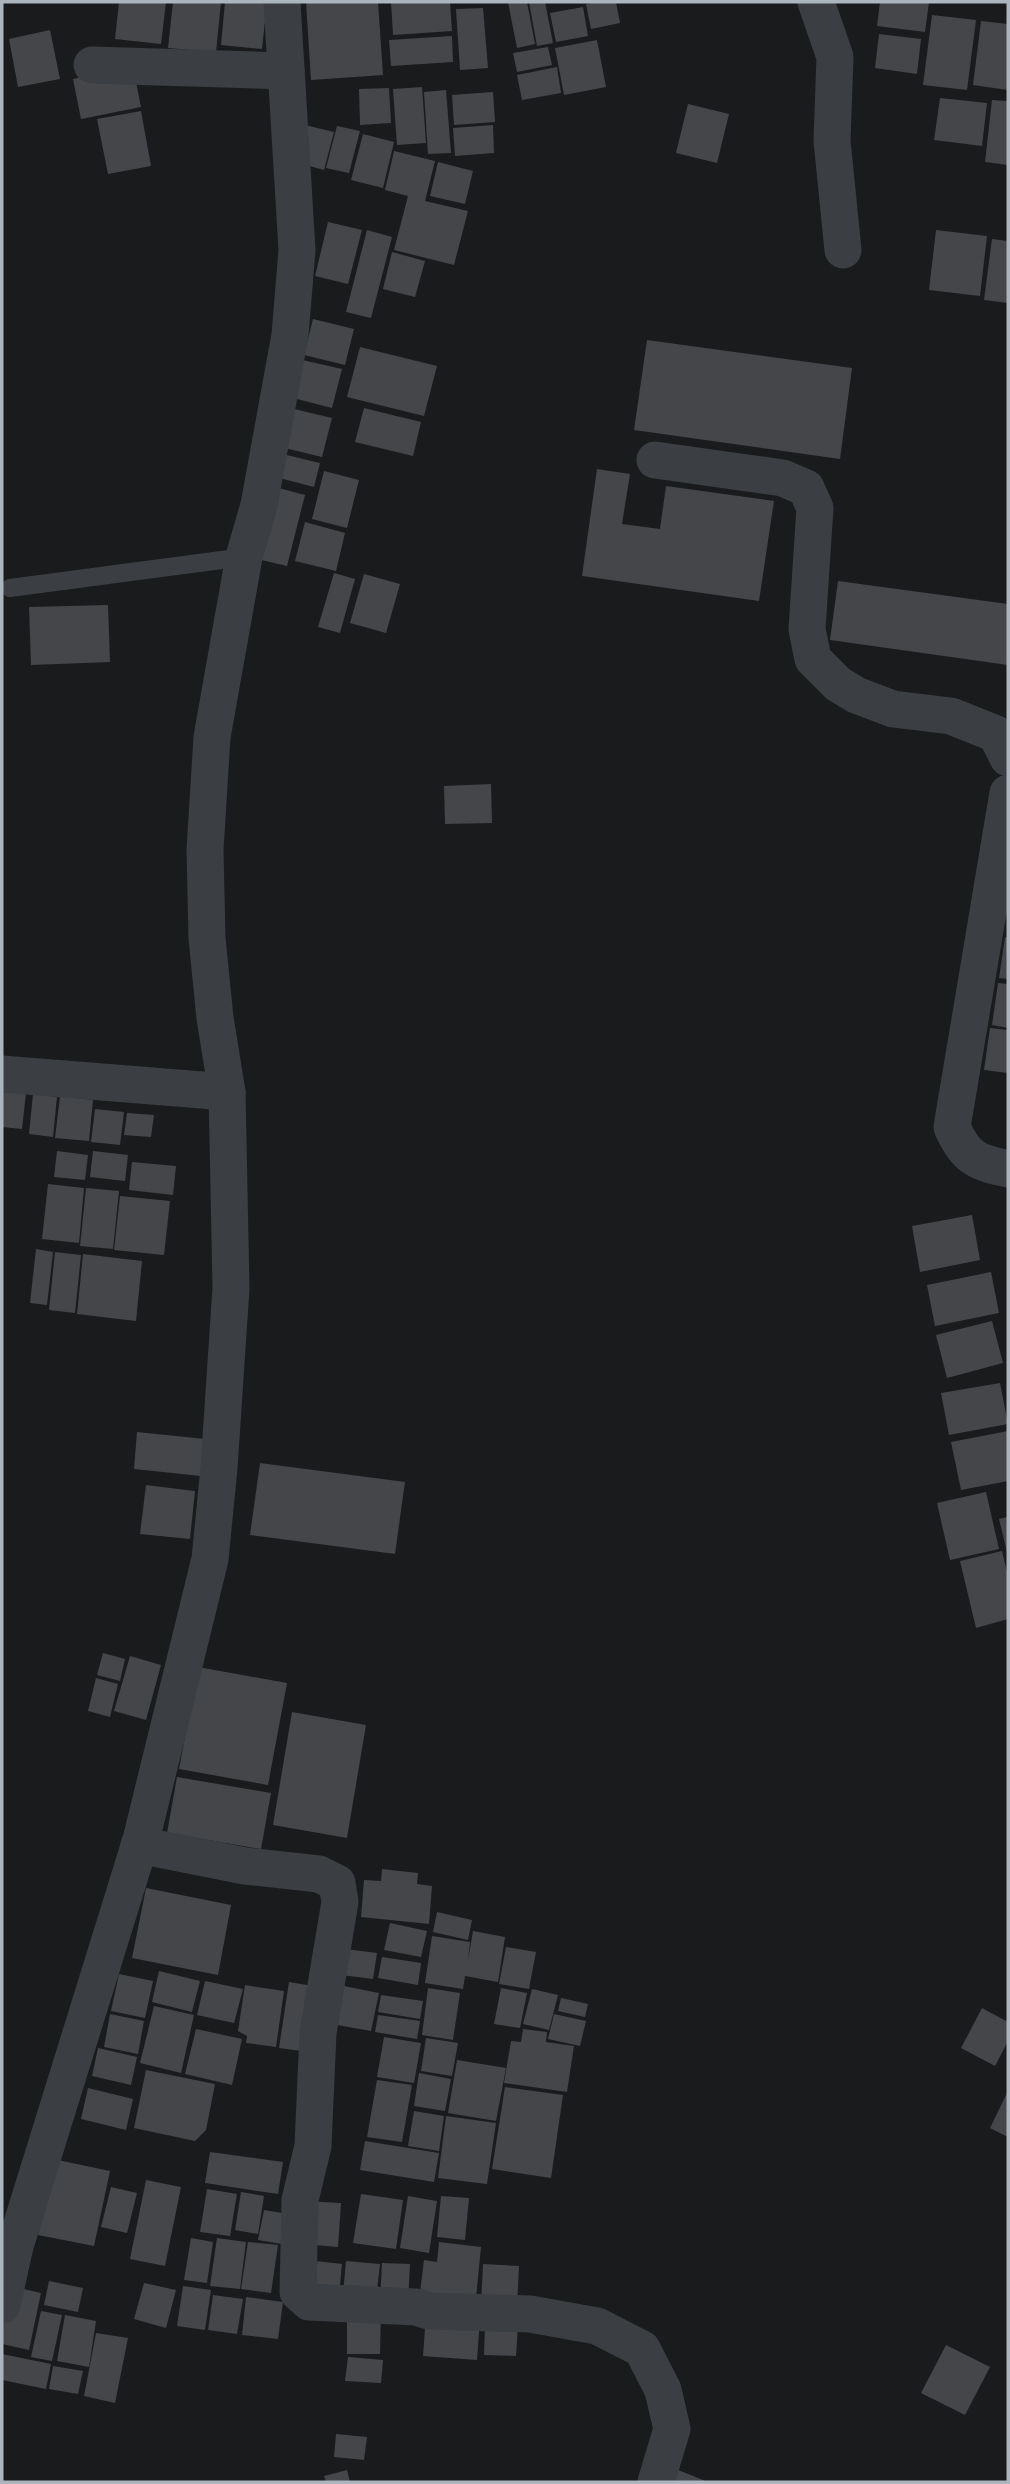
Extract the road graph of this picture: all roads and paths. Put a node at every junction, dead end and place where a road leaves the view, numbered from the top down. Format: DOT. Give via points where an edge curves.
graph roads {
  1 [pos="282,2"];
  2 [pos="816,2"];
  3 [pos="92,65"];
  4 [pos="286,71"];
  5 [pos="843,250"];
  6 [pos="655,460"];
  7 [pos="244,557"];
  8 [pos="10,588"];
  9 [pos="1008,758"];
  10 [pos="1008,793"];
  11 [pos="2,1074"];
  12 [pos="227,1092"];
  13 [pos="1008,1169"];
  14 [pos="139,1845"];
  15 [pos="2,2305"];
  16 [pos="656,2482"];
  1 -- 4 [label="street"];
  2 -- 5 [label="street" via="835,57 832,141"];
  3 -- 4 [label="street"];
  4 -- 7 [label="street" via="297,250 291,323 259,505"];
  6 -- 9 [label="street" via="783,478 806,488 815,508 807,629 813,659 856,695 893,709 951,716 996,734"];
  7 -- 8 [label="lane"];
  7 -- 12 [label="street" via="212,737 205,850 210,965"];
  10 -- 13 [label="street" via="952,1128 978,1162"];
  11 -- 12 [label="street"];
  12 -- 14 [label="street" via="231,1288 211,1559"];
  14 -- 15 [label="street" via="15,2246"];
  14 -- 16 [label="street" via="245,1866 319,1874 337,1883 340,1902 318,2033 313,2147 300,2200 298,2292 309,2302 530,2314 597,2326 642,2349 663,2390 672,2429"];
}
